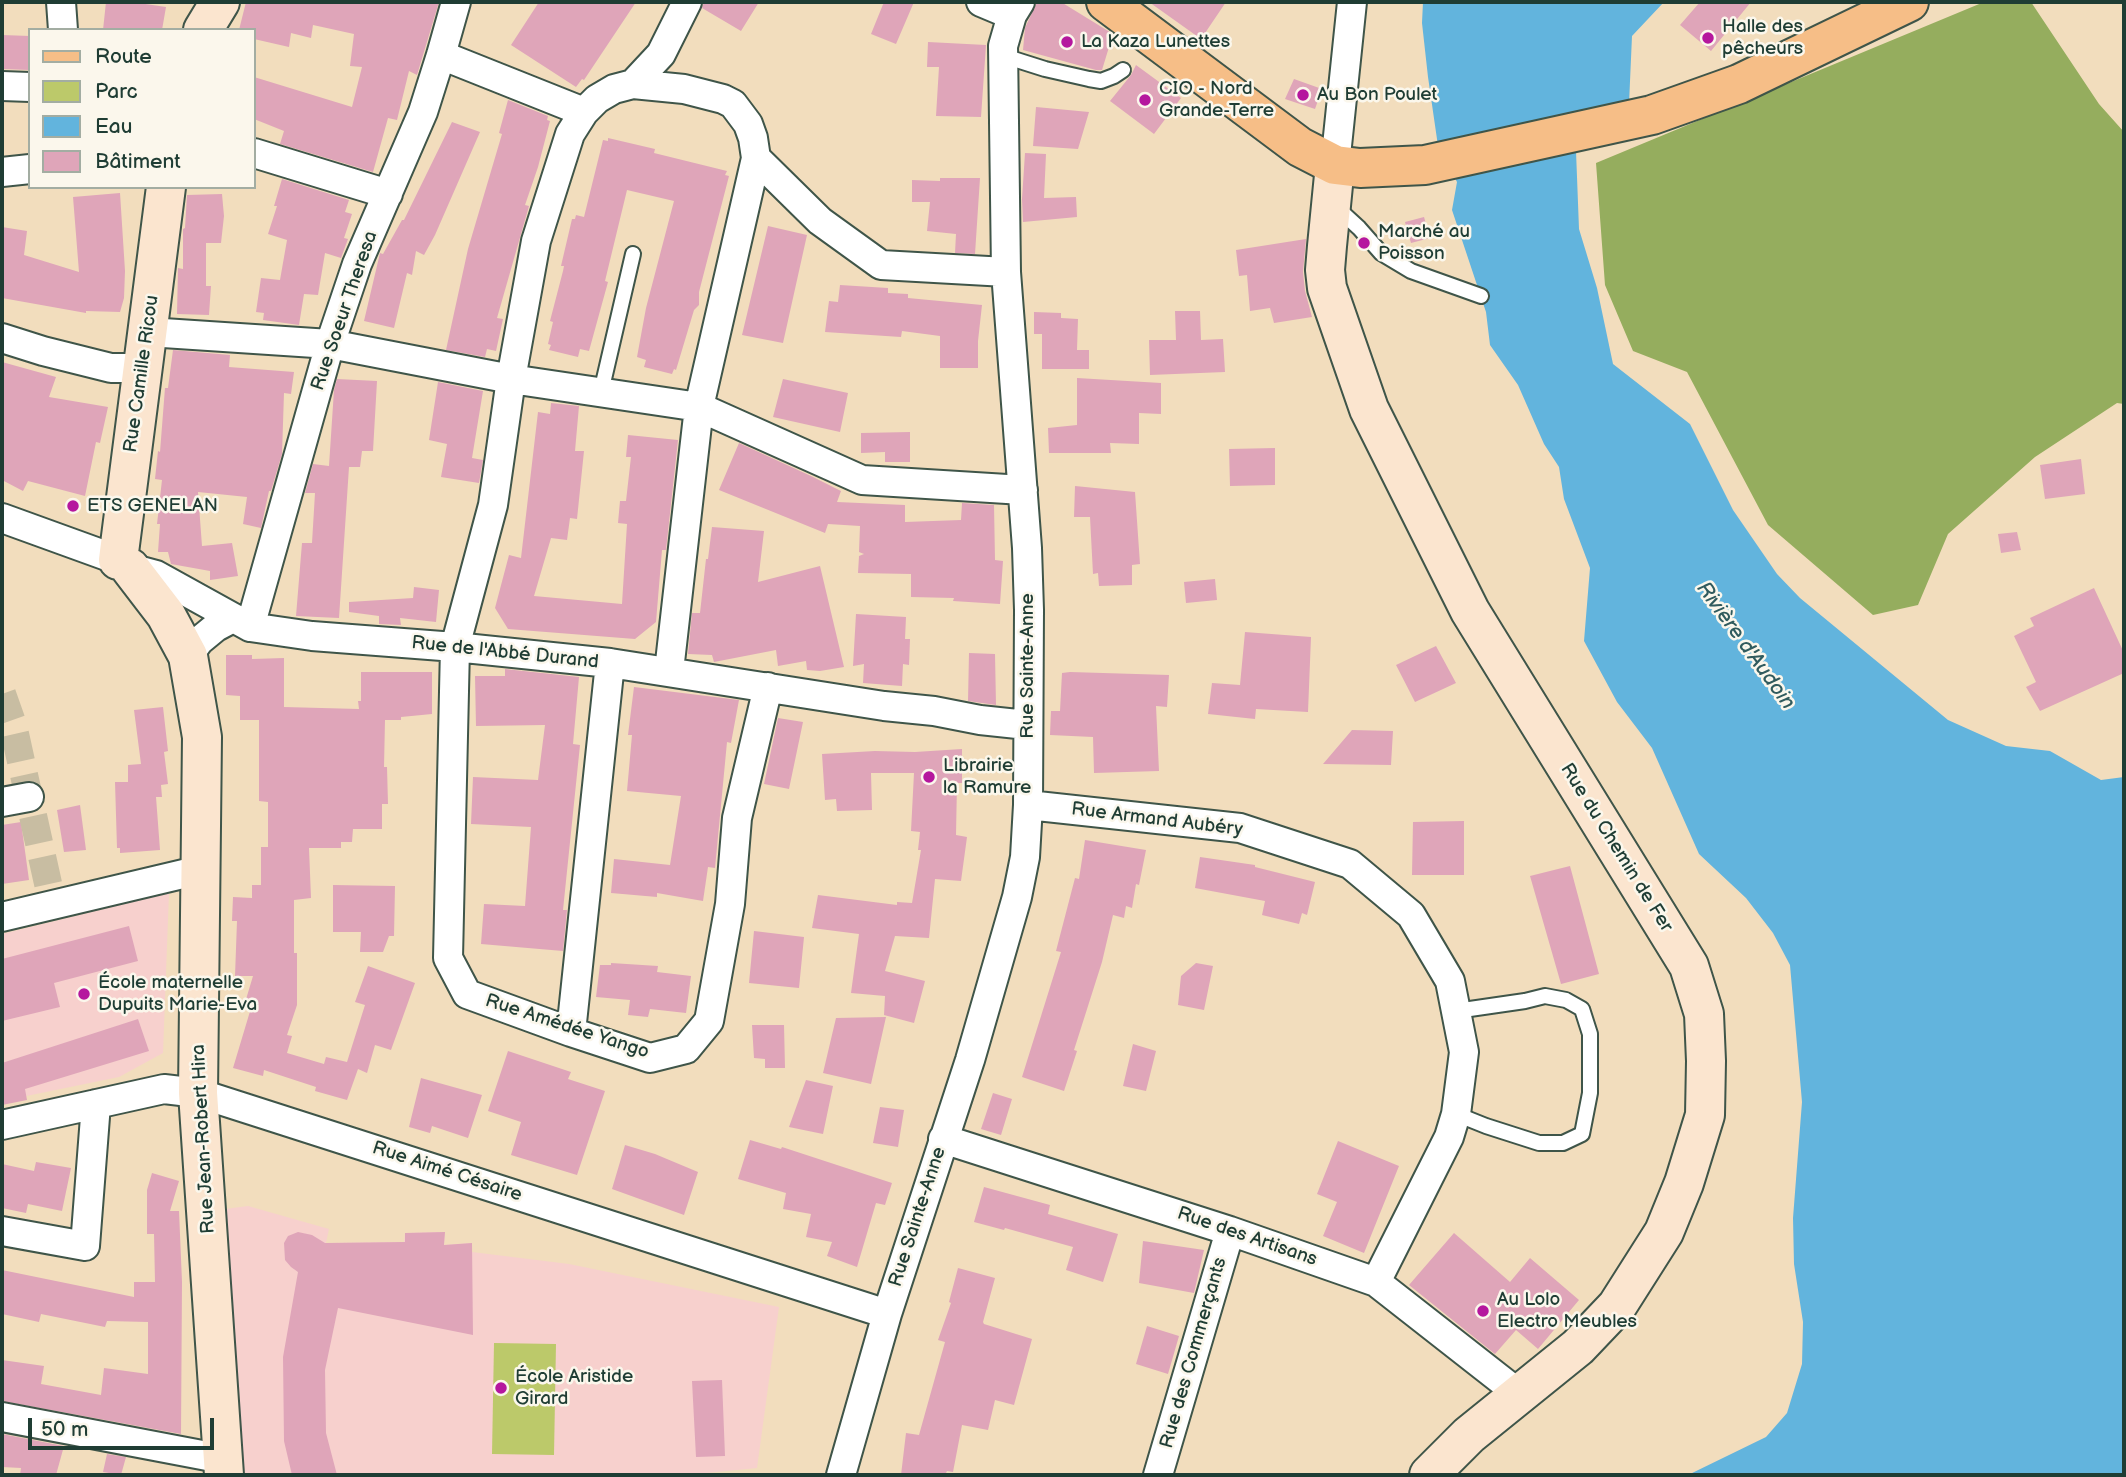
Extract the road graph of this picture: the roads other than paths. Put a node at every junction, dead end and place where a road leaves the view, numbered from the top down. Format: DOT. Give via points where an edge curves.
graph roads {
  1 [pos="61,2"];
  2 [pos="220,2"];
  3 [pos="456,2"];
  4 [pos="687,2"];
  5 [pos="981,2"];
  6 [pos="1106,2"];
  7 [pos="1352,2"];
  8 [pos="1909,2"];
  9 [pos="1016,8"];
  10 [pos="62,28"];
  11 [pos="204,28"];
  12 [pos="661,54"];
  13 [pos="441,55"];
  14 [pos="1004,56"];
  15 [pos="1123,70"];
  16 [pos="633,84"];
  17 [pos="2,86"];
  18 [pos="28,87"];
  19 [pos="684,89"];
  20 [pos="584,111"];
  21 [pos="256,154"];
  22 [pos="756,158"];
  23 [pos="1335,165"];
  24 [pos="28,169"];
  25 [pos="2,172"];
  26 [pos="166,189"];
  27 [pos="387,194"];
  28 [pos="1331,203"];
  29 [pos="633,254"];
  30 [pos="1006,272"];
  31 [pos="1481,296"];
  32 [pos="2,338"];
  33 [pos="330,344"];
  34 [pos="145,350"];
  35 [pos="511,379"];
  36 [pos="601,392"];
  37 [pos="699,407"];
  38 [pos="1023,490"];
  39 [pos="2,518"];
  40 [pos="124,564"];
  41 [pos="242,622"];
  42 [pos="455,647"];
  43 [pos="188,656"];
  44 [pos="610,663"];
  45 [pos="669,671"];
  46 [pos="768,687"];
  47 [pos="1027,726"];
  48 [pos="29,797"];
  49 [pos="2,802"];
  50 [pos="1028,805"];
  51 [pos="200,870"];
  52 [pos="2,917"];
  53 [pos="1456,1011"];
  54 [pos="570,1032"];
  55 [pos="198,1093"];
  56 [pos="96,1104"];
  57 [pos="1456,1114"];
  58 [pos="2,1125"];
  59 [pos="943,1139"];
  60 [pos="2,1231"];
  61 [pos="1230,1231"];
  62 [pos="1376,1282"];
  63 [pos="887,1314"];
  64 [pos="1519,1394"];
  65 [pos="2,1417"];
  66 [pos="223,1467"];
  67 [pos="841,1475"];
  68 [pos="1158,1475"];
  69 [pos="1429,1475"];
  1 -- 10 [label="street"];
  2 -- 11 [label="main road"];
  3 -- 13 [label="street, Rue Soeur Theresa"];
  4 -- 12 [label="street"];
  5 -- 9 [label="street"];
  6 -- 23 [label="main road" via="1300,147"];
  7 -- 23 [label="street"];
  8 -- 23 [label="main road" via="1739,84 1653,115 1425,165"];
  9 -- 14 [label="street, Rue Sainte-Anne"];
  12 -- 16 [label="street"];
  12 -- 19 [label="street" via="671,78"];
  13 -- 20 [label="street"];
  13 -- 27 [label="street, Rue Soeur Theresa"];
  14 -- 15 [label="lane" via="1101,81"];
  14 -- 30 [label="street, Rue Sainte-Anne"];
  16 -- 19 [label="street"];
  16 -- 20 [label="street" via="614,89"];
  17 -- 18 [label="street"];
  19 -- 22 [label="street" via="733,104 748,124"];
  20 -- 35 [label="street, Rue Amédée Yango" via="570,134 536,241"];
  21 -- 27 [label="street"];
  22 -- 30 [label="street" via="820,221 881,265"];
  22 -- 37 [label="street"];
  23 -- 28 [label="main road, Rue du Chemin de Fer"];
  24 -- 25 [label="street"];
  26 -- 34 [label="main road, Rue Camille Ricou"];
  27 -- 33 [label="street, Rue Soeur Theresa"];
  28 -- 31 [label="lane" via="1381,253 1410,271"];
  28 -- 64 [label="main road, Rue du Chemin de Fer" via="1327,288 1369,409 1470,611 1689,966 1704,1014 1705,1115 1664,1232 1618,1306 1578,1347"];
  29 -- 36 [label="lane"];
  30 -- 38 [label="street, Rue Sainte-Anne"];
  32 -- 34 [label="street" via="111,368"];
  33 -- 34 [label="street"];
  33 -- 35 [label="street"];
  33 -- 41 [label="street, Rue Soeur Theresa"];
  34 -- 40 [label="main road, Rue Camille Ricou"];
  35 -- 36 [label="street"];
  35 -- 42 [label="street, Rue Amédée Yango" via="493,505"];
  36 -- 37 [label="street"];
  37 -- 38 [label="street" via="862,480"];
  37 -- 45 [label="street"];
  38 -- 47 [label="street, Rue Sainte-Anne" via="1029,610"];
  39 -- 40 [label="street, Rue de l'Abbé Durand"];
  40 -- 41 [label="street, Rue de l'Abbé Durand"];
  40 -- 43 [label="main road, Rue Jean-Robert Hira" via="166,615"];
  41 -- 42 [label="street, Rue de l'Abbé Durand" via="312,636"];
  41 -- 43 [label="street" via="216,627"];
  42 -- 44 [label="street, Rue de l'Abbé Durand"];
  42 -- 54 [label="street, Rue Amédée Yango" via="448,958 467,994"];
  43 -- 51 [label="main road, Rue Jean-Robert Hira" via="202,737"];
  44 -- 45 [label="street, Rue de l'Abbé Durand"];
  44 -- 54 [label="street"];
  45 -- 46 [label="street, Rue de l'Abbé Durand"];
  46 -- 47 [label="street, Rue de l'Abbé Durand"];
  46 -- 54 [label="street, Rue Amédée Yango" via="737,818 730,904 709,1021 686,1049 650,1058"];
  47 -- 50 [label="street, Rue Sainte-Anne"];
  48 -- 49 [label="street"];
  50 -- 53 [label="street, Rue Armand Aubéry" via="1240,828 1350,863 1410,915 1450,981"];
  50 -- 59 [label="street, Rue Sainte-Anne" via="1017,897"];
  51 -- 52 [label="street"];
  51 -- 55 [label="main road, Rue Jean-Robert Hira"];
  53 -- 57 [label="street, Rue Armand Aubéry" via="1464,1052"];
  53 -- 57 [label="lane" via="1545,996 1582,1009 1590,1034 1590,1093 1582,1134 1563,1143 1539,1143"];
  55 -- 56 [label="street, Rue Aimé Césaire" via="164,1088"];
  55 -- 63 [label="street, Rue Aimé Césaire"];
  55 -- 66 [label="main road, Rue Jean-Robert Hira"];
  56 -- 58 [label="street, Rue Aimé Césaire"];
  56 -- 60 [label="street" via="85,1245"];
  57 -- 62 [label="street, Rue Armand Aubéry" via="1449,1137"];
  59 -- 61 [label="street, Rue des Artisans"];
  59 -- 63 [label="street, Rue Sainte-Anne"];
  61 -- 62 [label="street, Rue des Artisans"];
  61 -- 68 [label="street, Rue des Commerçants"];
  62 -- 64 [label="street, Rue des Artisans"];
  63 -- 67 [label="street, Rue Sainte-Anne"];
  64 -- 69 [label="main road, Rue du Chemin de Fer"];
  65 -- 66 [label="street"];
}
